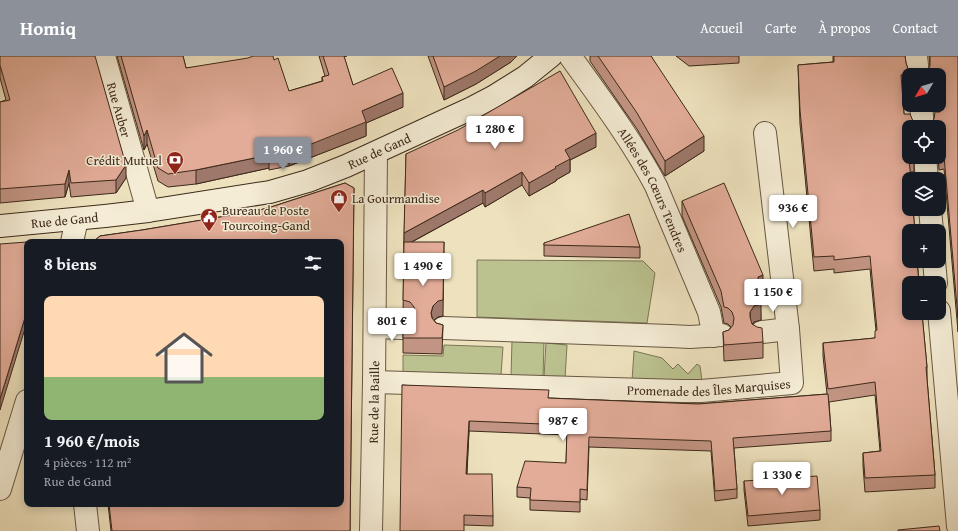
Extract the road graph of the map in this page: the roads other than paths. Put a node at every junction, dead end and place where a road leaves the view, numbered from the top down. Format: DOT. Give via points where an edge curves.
graph roads {
  1 [pos="104,56"];
  2 [pos="551,56"];
  3 [pos="570,56"];
  4 [pos="916,56"];
  5 [pos="917,68"];
  6 [pos="765,134"];
  7 [pos="376,153"];
  8 [pos="148,211"];
  9 [pos="77,219"];
  10 [pos="0,226"];
  11 [pos="73,239"];
  12 [pos="940,320"];
  13 [pos="375,327"];
  14 [pos="403,328"];
  15 [pos="443,328"];
  16 [pos="788,329"];
  17 [pos="762,332"];
  18 [pos="374,382"];
  19 [pos="24,411"];
  20 [pos="0,489"];
  21 [pos="85,507"];
  22 [pos="958,526"];
  23 [pos="88,531"];
  24 [pos="371,531"];
  1 -- 8 [label="street, Rue Auber"];
  2 -- 7 [label="street, Rue de Gand" via="525,77 493,97"];
  3 -- 15 [label="street, Allées des Cœurs Tendres" via="631,143 653,181 717,335 670,336"];
  4 -- 5 [label="street"];
  6 -- 16 [label="street, Promenade des Îles Marquises"];
  7 -- 8 [label="street, Rue de Gand" via="326,175 270,192"];
  7 -- 13 [label="street, Rue de la Baille"];
  8 -- 9 [label="street, Rue de Gand"];
  9 -- 10 [label="street, Rue de Gand"];
  9 -- 11 [label="street"];
  12 -- 22 [label="street"];
  13 -- 14 [label="street"];
  13 -- 18 [label="street, Rue de la Baille"];
  16 -- 17 [label="street"];
  16 -- 18 [label="street, Promenade des Îles Marquises" via="792,383 681,392"];
  18 -- 24 [label="street, Rue de la Baille"];
  19 -- 20 [label="street"];
  21 -- 23 [label="street"];
}
